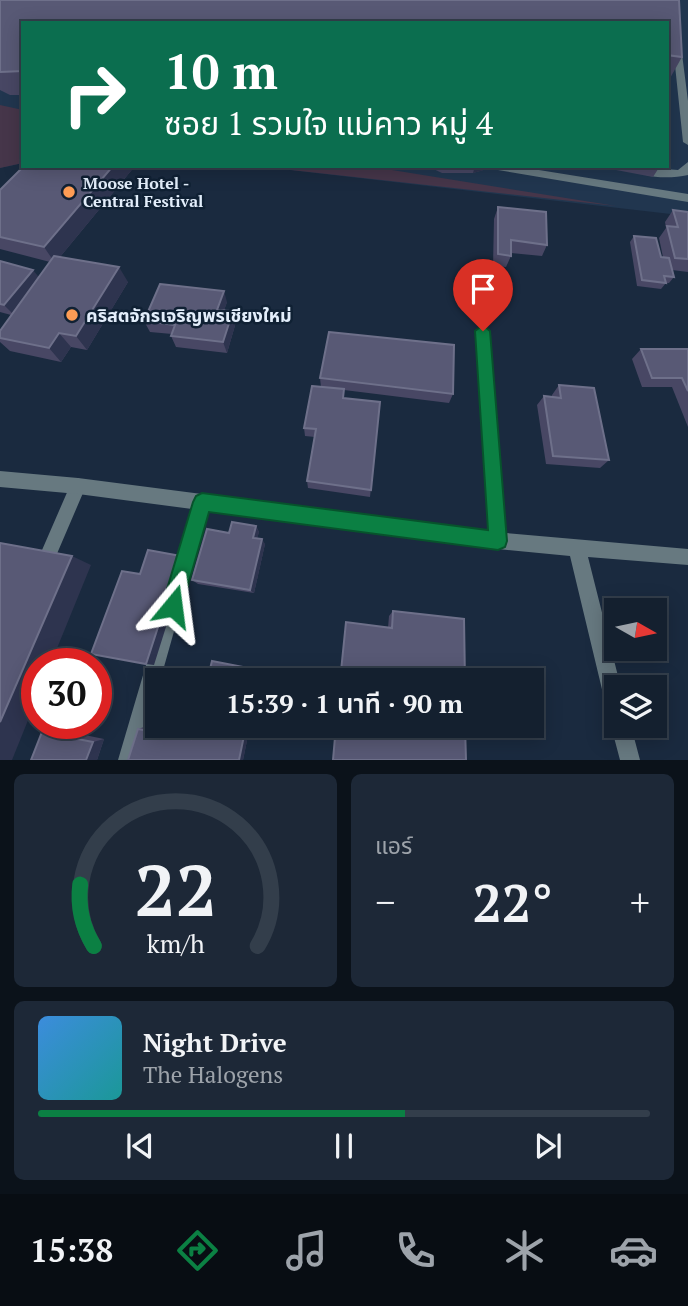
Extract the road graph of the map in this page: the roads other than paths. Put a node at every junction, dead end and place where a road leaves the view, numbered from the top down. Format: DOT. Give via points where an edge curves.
graph roads {
  1 [pos="675,36"];
  2 [pos="688,142"];
  3 [pos="688,165"];
  4 [pos="504,168"];
  5 [pos="632,169"];
  6 [pos="688,198"];
  7 [pos="483,331"];
  8 [pos="0,479"];
  9 [pos="78,486"];
  10 [pos="202,502"];
  11 [pos="498,541"];
  12 [pos="577,548"];
  13 [pos="47,557"];
  14 [pos="688,557"];
  15 [pos="608,675"];
  16 [pos="624,738"];
  17 [pos="128,760"];
  18 [pos="630,760"];
  1 -- 2 [label="street"];
  3 -- 5 [label="street" via="684,173"];
  4 -- 6 [label="street"];
  7 -- 11 [label="street"];
  8 -- 9 [label="street"];
  9 -- 10 [label="street"];
  9 -- 13 [label="street"];
  10 -- 11 [label="street"];
  10 -- 17 [label="street"];
  11 -- 12 [label="street"];
  12 -- 14 [label="street"];
  12 -- 15 [label="street"];
  16 -- 18 [label="street"];
}
